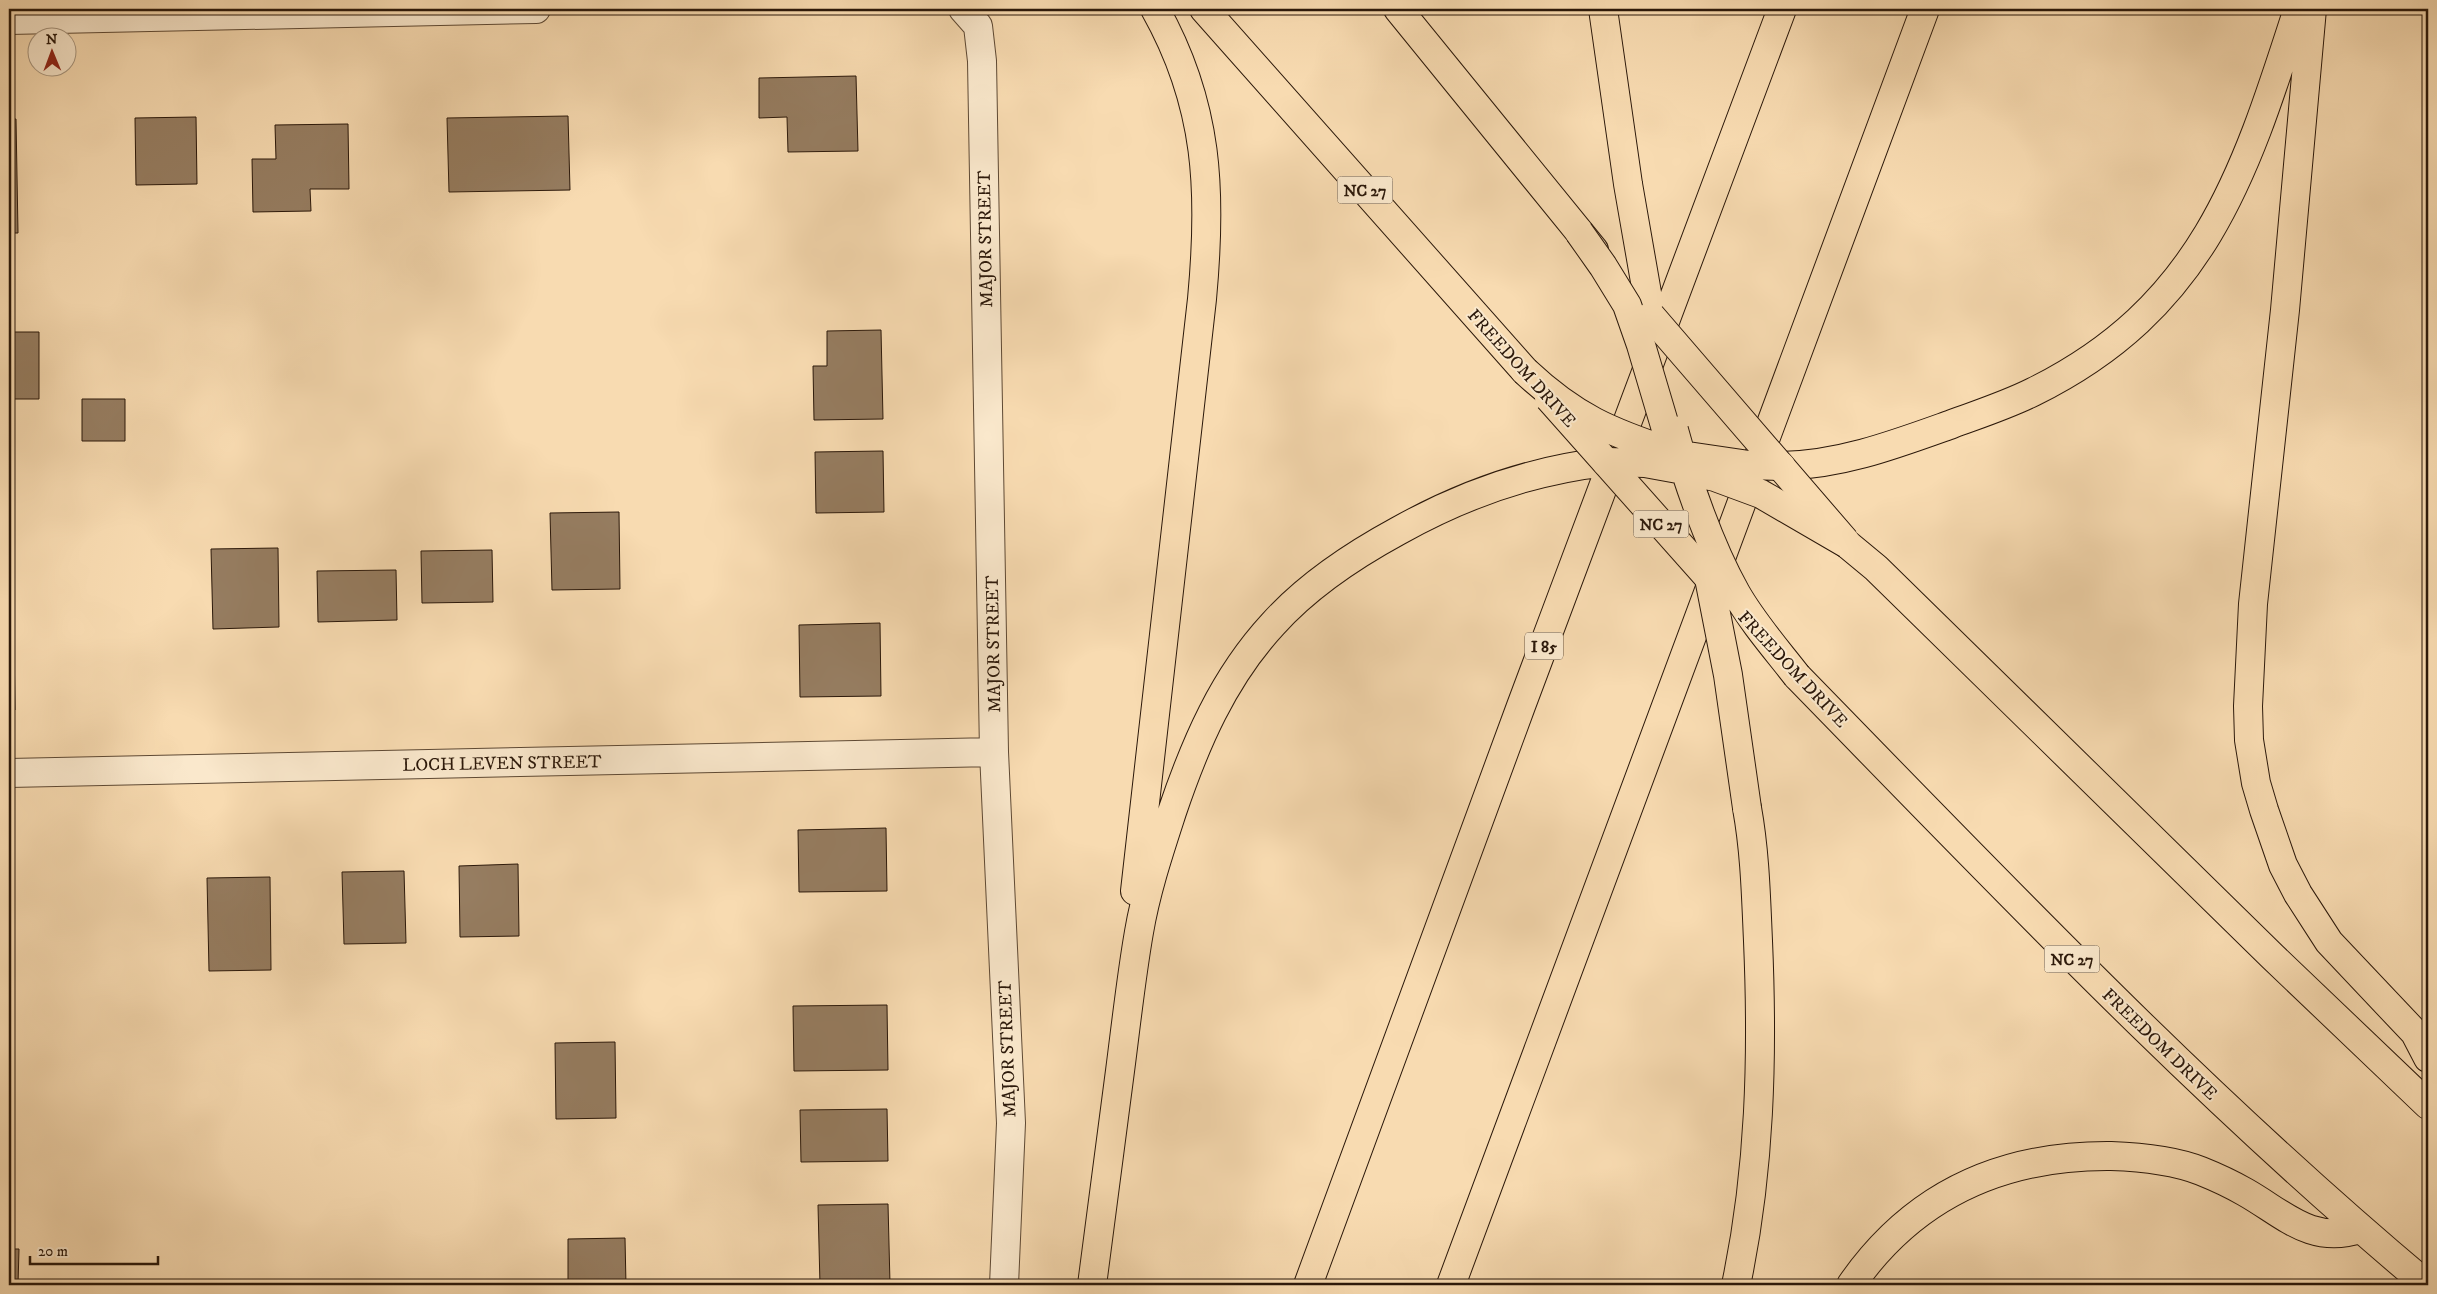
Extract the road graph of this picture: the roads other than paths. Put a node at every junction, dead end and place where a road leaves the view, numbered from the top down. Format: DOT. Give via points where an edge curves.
graph roads {
  1 [pos="536,9"];
  2 [pos="963,9"];
  3 [pos="1154,9"];
  4 [pos="1204,9"];
  5 [pos="1398,9"];
  6 [pos="1603,9"];
  7 [pos="1782,9"];
  8 [pos="1925,9"];
  9 [pos="2298,9"];
  10 [pos="2312,9"];
  11 [pos="9,20"];
  12 [pos="1579,232"];
  13 [pos="1651,316"];
  14 [pos="1525,371"];
  15 [pos="1606,462"];
  16 [pos="1679,462"];
  17 [pos="1781,466"];
  18 [pos="1848,544"];
  19 [pos="1709,578"];
  20 [pos="1796,676"];
  21 [pos="994,752"];
  22 [pos="9,773"];
  23 [pos="1139,931"];
  24 [pos="2428,1058"];
  25 [pos="2428,1106"];
  26 [pos="2360,1229"];
  27 [pos="1004,1285"];
  28 [pos="1092,1285"];
  29 [pos="1308,1285"];
  30 [pos="1451,1285"];
  31 [pos="1736,1285"];
  32 [pos="1851,1285"];
  33 [pos="2427,1285"];
  1 -- 11 [label="street"];
  2 -- 21 [label="street, MAJOR STREET" via="978,26 982,61"];
  3 -- 23 [label="main road" via="1181,62 1196,111 1205,166 1207,221 1202,299 1136,877"];
  4 -- 14 [label="main road, FREEDOM DRIVE / NC 27"];
  5 -- 12 [label="main road"];
  6 -- 13 [label="main road" via="1638,252"];
  7 -- 29 [label="main road, I 85"];
  8 -- 30 [label="main road"];
  9 -- 17 [label="main road" via="2239,175 2218,218 2168,291 2139,321 2107,348 2032,393 1885,448 1829,462"];
  10 -- 24 [label="main road" via="2285,310 2253,604 2249,740 2256,783 2272,835 2298,894 2328,942 2415,1033"];
  12 -- 13 [label="main road, bridge"];
  12 -- 16 [label="main road, bridge" via="1627,305"];
  13 -- 16 [label="main road, bridge"];
  13 -- 17 [label="main road, bridge"];
  14 -- 15 [label="main road, FREEDOM DRIVE / NC 27, bridge"];
  14 -- 16 [label="main road, bridge" via="1557,400 1585,418"];
  15 -- 16 [label="main road, bridge"];
  15 -- 19 [label="main road, FREEDOM DRIVE / NC 27, bridge"];
  15 -- 23 [label="main road" via="1549,470 1504,482 1415,521 1349,559 1300,597 1272,624 1228,684 1188,763 1157,860"];
  16 -- 17 [label="main road, bridge"];
  16 -- 18 [label="main road, bridge" via="1761,494"];
  16 -- 19 [label="main road"];
  16 -- 20 [label="main road, bridge" via="1708,535 1733,586"];
  17 -- 18 [label="main road, bridge"];
  18 -- 25 [label="main road"];
  19 -- 20 [label="main road, FREEDOM DRIVE / NC 27, bridge"];
  19 -- 31 [label="main road, bridge" via="1727,666 1747,808 1757,921 1761,1062 1753,1177"];
  20 -- 26 [label="main road, FREEDOM DRIVE / NC 27" via="2066,953 2241,1122"];
  21 -- 22 [label="street, LOCH LEVEN STREET"];
  21 -- 27 [label="street, MAJOR STREET" via="1011,1123"];
  23 -- 28 [label="main road"];
  26 -- 32 [label="main road" via="2337,1233 2300,1226 2246,1192 2199,1170 2174,1163 2128,1157 2051,1159 2004,1170 1929,1206 1892,1236"];
  26 -- 33 [label="main road, FREEDOM DRIVE / NC 27"];
}
